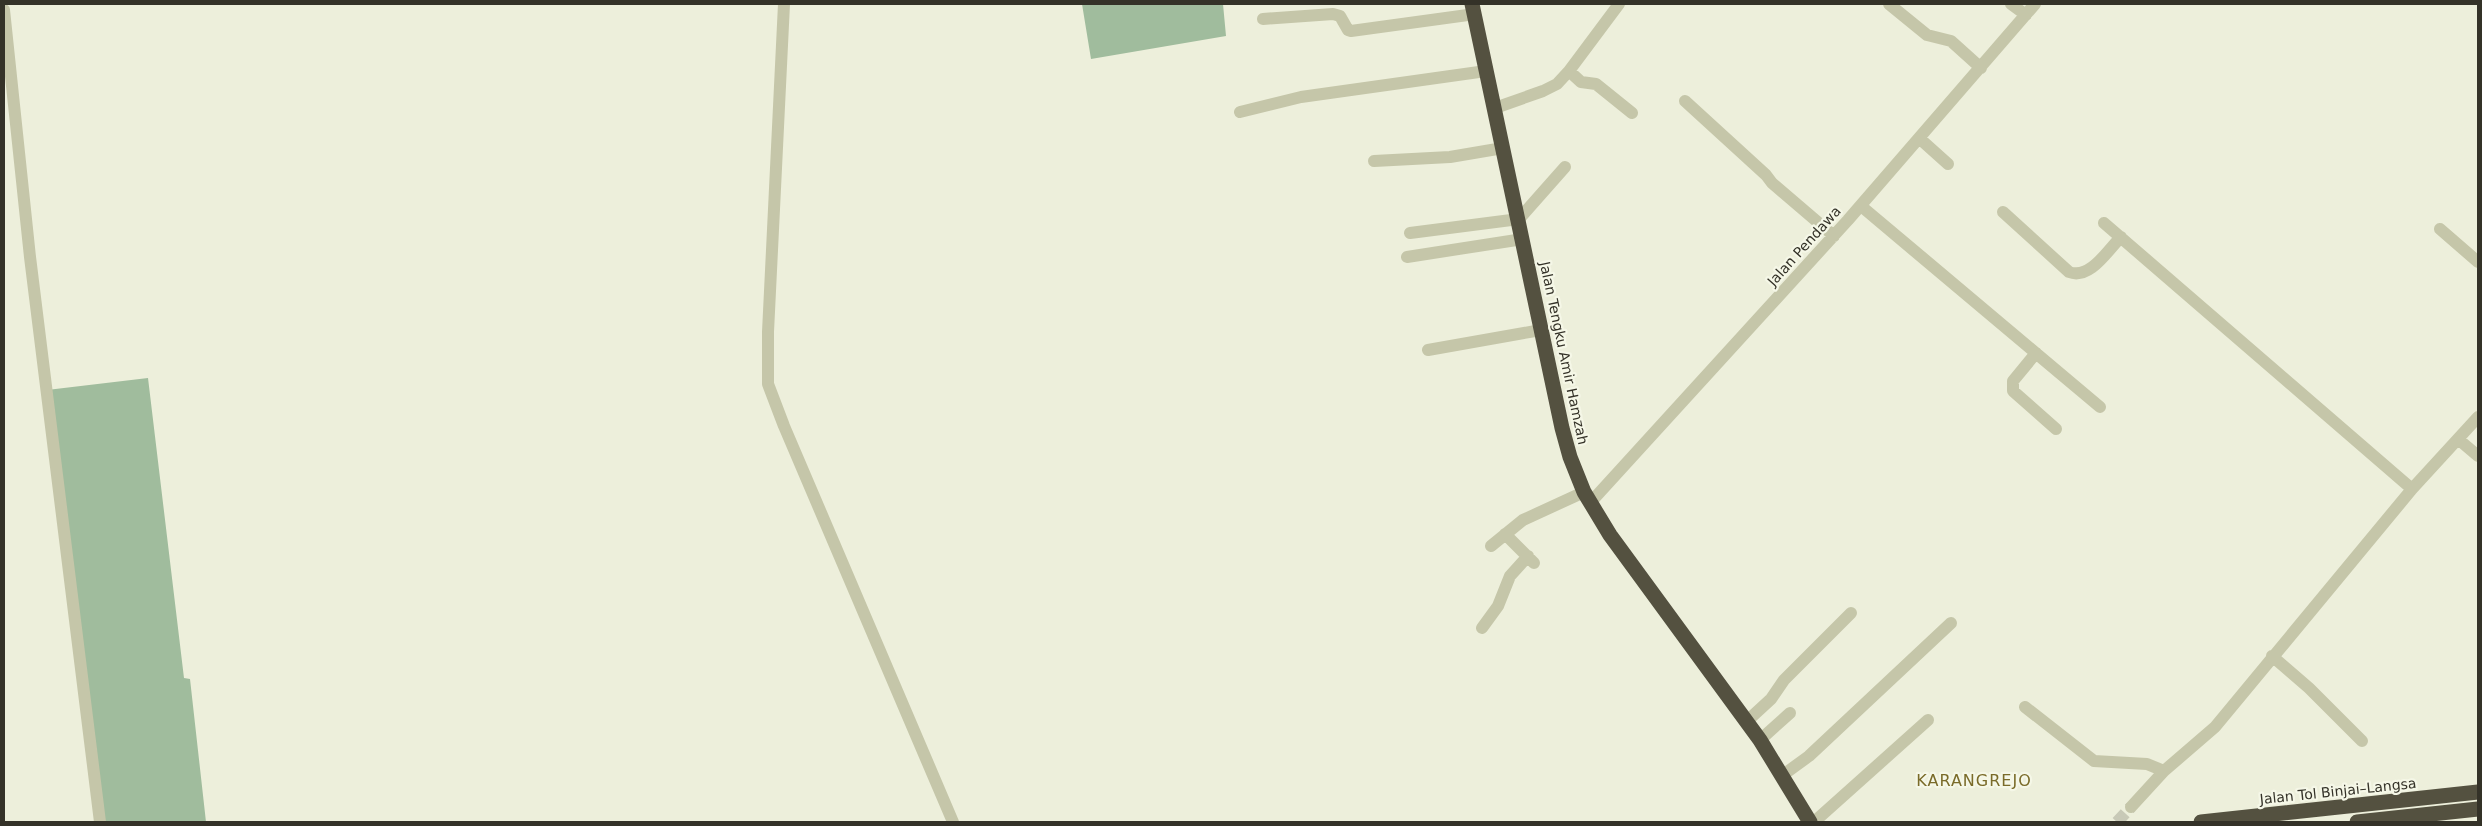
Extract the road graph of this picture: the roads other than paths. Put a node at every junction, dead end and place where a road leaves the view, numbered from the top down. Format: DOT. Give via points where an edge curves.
graph roads {
  1 [pos="784,4"];
  2 [pos="1619,4"];
  3 [pos="1889,4"];
  4 [pos="2011,4"];
  5 [pos="2035,4"];
  6 [pos="1473,9"];
  7 [pos="4,10"];
  8 [pos="2026,15"];
  9 [pos="1263,20"];
  10 [pos="1981,68"];
  11 [pos="1569,71"];
  12 [pos="1486,72"];
  13 [pos="1685,101"];
  14 [pos="1495,108"];
  15 [pos="1240,112"];
  16 [pos="1632,113"];
  17 [pos="1919,138"];
  18 [pos="1503,148"];
  19 [pos="1374,161"];
  20 [pos="1948,164"];
  21 [pos="1565,167"];
  22 [pos="1861,206"];
  23 [pos="2003,212"];
  24 [pos="1519,219"];
  25 [pos="2104,222"];
  26 [pos="2440,229"];
  27 [pos="1410,233"];
  28 [pos="1834,236"];
  29 [pos="2121,237"];
  30 [pos="1523,239"];
  31 [pos="1407,257"];
  32 [pos="2478,262"];
  33 [pos="1541,330"];
  34 [pos="1428,350"];
  35 [pos="2036,353"];
  36 [pos="2100,407"];
  37 [pos="2478,417"];
  38 [pos="2056,429"];
  39 [pos="2458,439"];
  40 [pos="2478,456"];
  41 [pos="2412,489"];
  42 [pos="1587,498"];
  43 [pos="1505,534"];
  44 [pos="1491,546"];
  45 [pos="1851,613"];
  46 [pos="1951,623"];
  47 [pos="1482,628"];
  48 [pos="2272,656"];
  49 [pos="2025,707"];
  50 [pos="1790,713"];
  51 [pos="1928,720"];
  52 [pos="1746,722"];
  53 [pos="1760,740"];
  54 [pos="2362,741"];
  55 [pos="2164,770"];
  56 [pos="1783,775"];
  57 [pos="2478,792"];
  58 [pos="2131,807"];
  59 [pos="2478,809"];
  60 [pos="100,822"];
  61 [pos="953,822"];
  62 [pos="1810,822"];
  63 [pos="1814,822"];
  64 [pos="2201,822"];
  65 [pos="2357,822"];
  1 -- 61 [label="street" via="768,295 768,384"];
  2 -- 11 [label="street"];
  3 -- 10 [label="street" via="1927,35 1950,41"];
  4 -- 8 [label="street"];
  5 -- 8 [label="street, Jalan Pendawa"];
  6 -- 9 [label="street" via="1351,31 1340,16 1333,14"];
  6 -- 12 [label="highway, Jalan Tengku Amir Hamzah"];
  7 -- 60 [label="street" via="30,257"];
  8 -- 10 [label="street, Jalan Pendawa"];
  10 -- 17 [label="street, Jalan Pendawa"];
  11 -- 14 [label="street" via="1550,88"];
  11 -- 16 [label="street" via="1581,82 1596,84"];
  12 -- 14 [label="highway, Jalan Tengku Amir Hamzah"];
  12 -- 15 [label="street" via="1311,96"];
  13 -- 28 [label="street"];
  14 -- 18 [label="highway, Jalan Tengku Amir Hamzah"];
  17 -- 20 [label="street"];
  17 -- 22 [label="street, Jalan Pendawa"];
  18 -- 19 [label="street" via="1450,157"];
  18 -- 24 [label="highway, Jalan Tengku Amir Hamzah"];
  21 -- 24 [label="street"];
  22 -- 28 [label="street, Jalan Pendawa"];
  22 -- 35 [label="street"];
  23 -- 29 [label="street" via="2069,272 2076,274 2082,275 2093,267"];
  24 -- 27 [label="street"];
  24 -- 30 [label="highway, Jalan Tengku Amir Hamzah"];
  25 -- 29 [label="street"];
  26 -- 32 [label="street"];
  28 -- 42 [label="street, Jalan Pendawa"];
  29 -- 41 [label="street"];
  30 -- 31 [label="street"];
  30 -- 33 [label="highway, Jalan Tengku Amir Hamzah"];
  33 -- 34 [label="street"];
  33 -- 42 [label="highway, Jalan Tengku Amir Hamzah" via="1566,445"];
  35 -- 36 [label="street"];
  35 -- 38 [label="street" via="2013,381 2012,391"];
  37 -- 39 [label="street"];
  39 -- 40 [label="street"];
  39 -- 41 [label="street"];
  41 -- 48 [label="street"];
  42 -- 43 [label="street" via="1533,515"];
  42 -- 52 [label="highway, Jalan Tengku Amir Hamzah" via="1643,582"];
  43 -- 44 [label="street"];
  43 -- 47 [label="street" via="1531,560 1510,576 1498,606"];
  45 -- 52 [label="street"];
  46 -- 56 [label="street" via="1810,756"];
  48 -- 54 [label="street" via="2310,688"];
  48 -- 55 [label="street" via="2214,727"];
  49 -- 55 [label="street" via="2094,761 2147,764"];
  50 -- 53 [label="street"];
  51 -- 63 [label="street"];
  52 -- 53 [label="highway, Jalan Tengku Amir Hamzah"];
  53 -- 56 [label="highway, Jalan Tengku Amir Hamzah"];
  55 -- 58 [label="street"];
  56 -- 62 [label="highway, Jalan Tengku Amir Hamzah"];
  57 -- 64 [label="highway, Jalan Tol Binjai–Langsa"];
  59 -- 65 [label="highway"];
}
